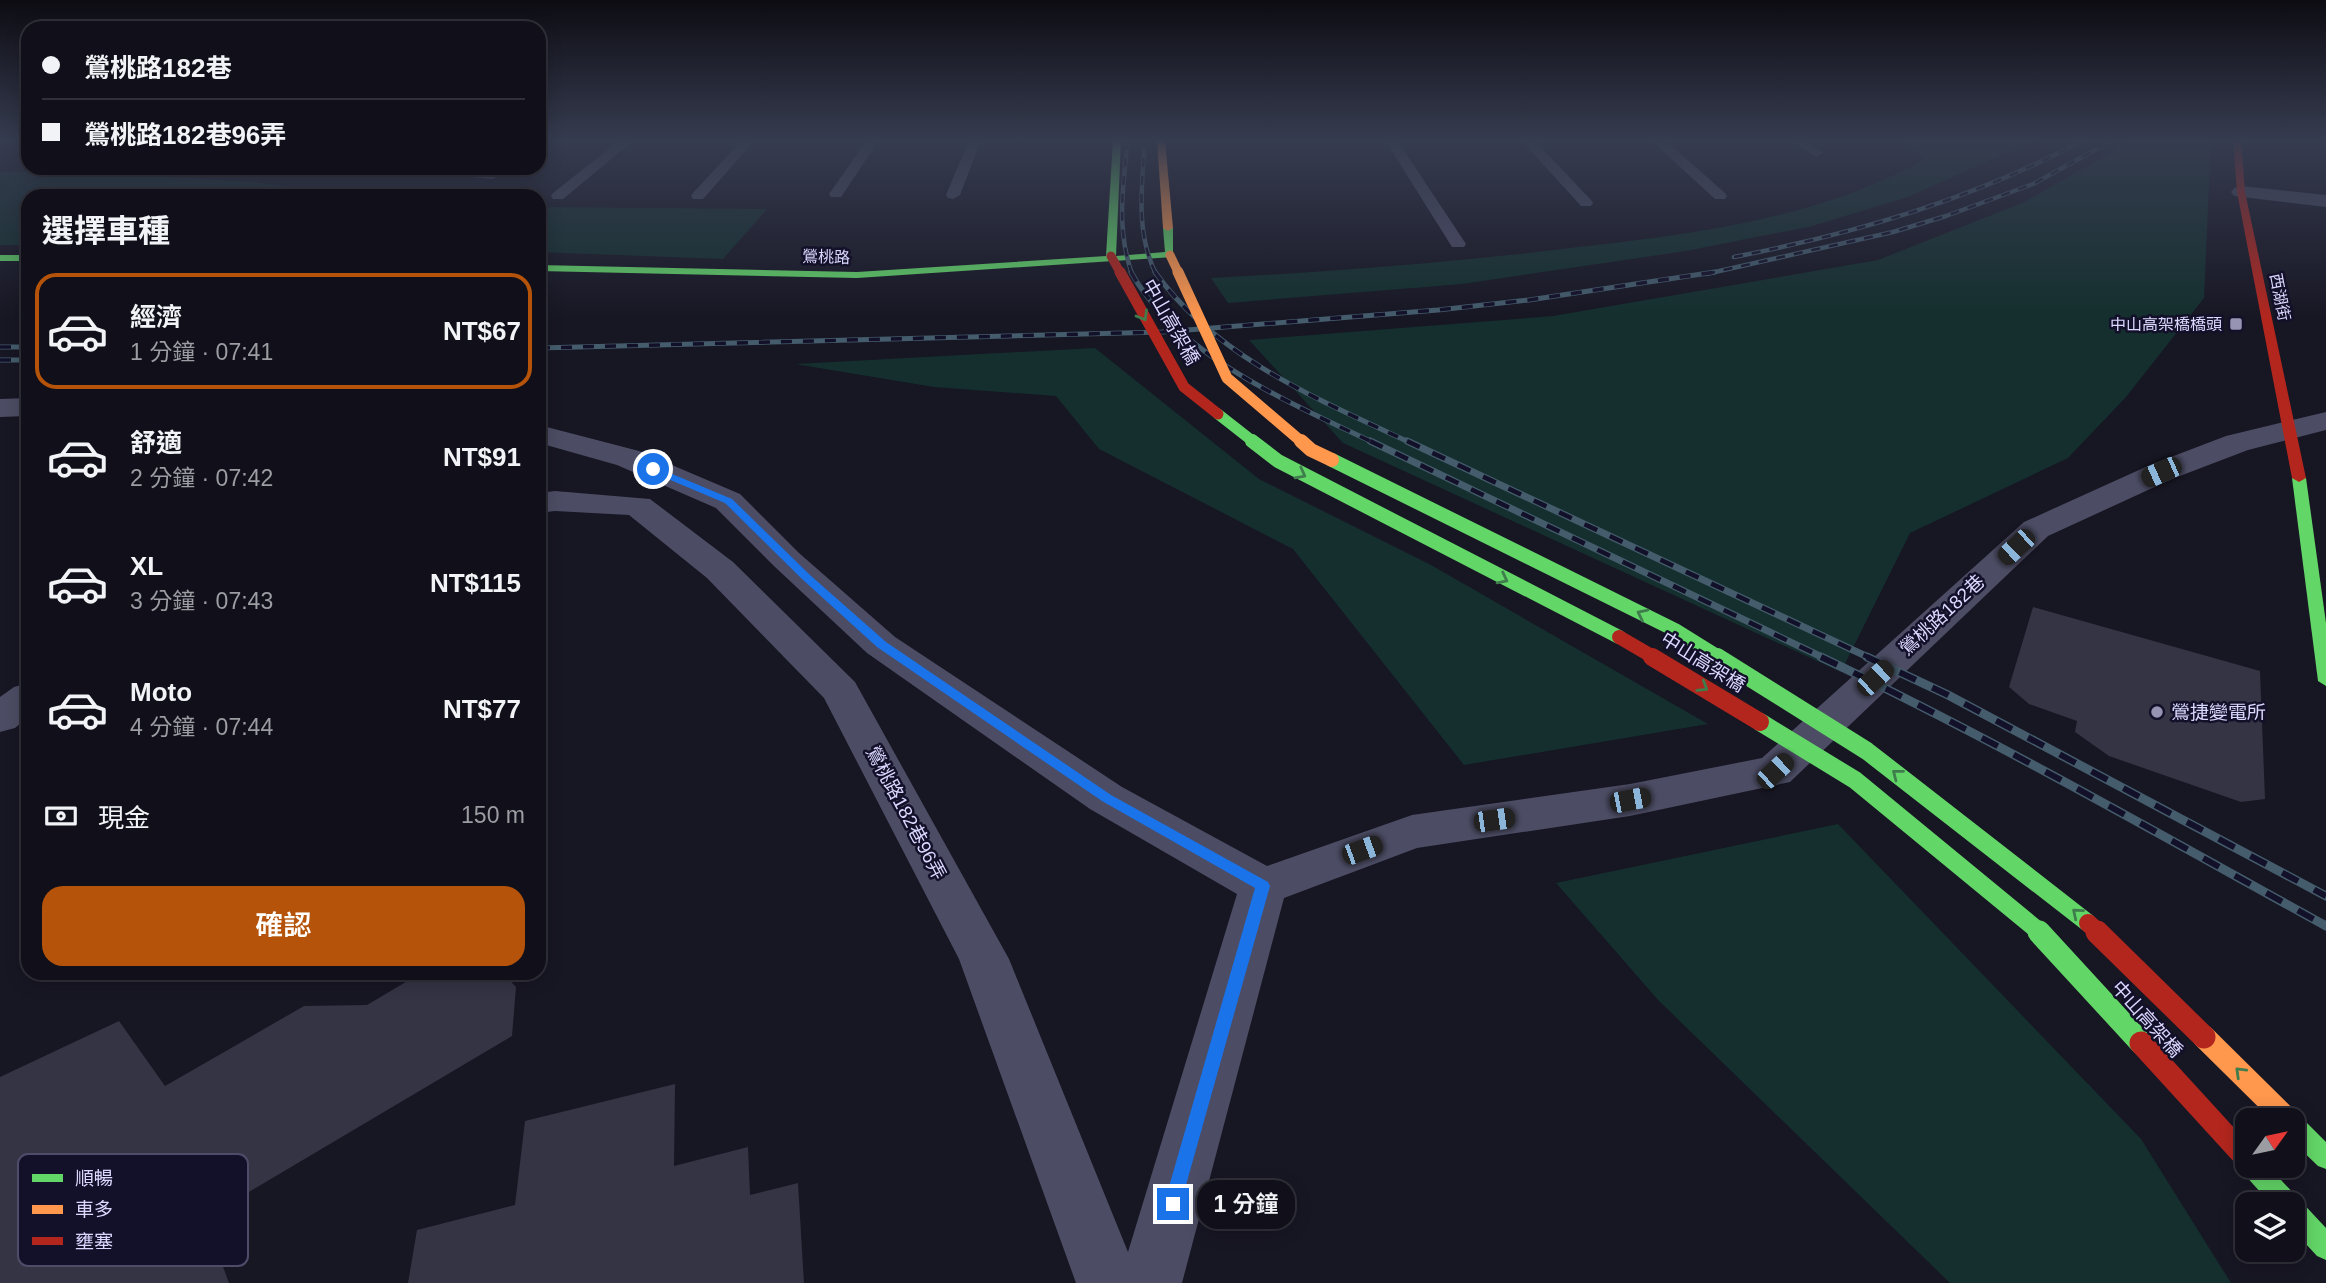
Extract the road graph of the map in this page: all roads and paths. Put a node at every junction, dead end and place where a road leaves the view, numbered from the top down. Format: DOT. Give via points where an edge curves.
graph roads {
  1 [pos="1114,200"];
  2 [pos="1166,200"];
  3 [pos="1430,200"];
  4 [pos="1583,200"];
  5 [pos="2243,200"];
  6 [pos="1586,203"];
  7 [pos="1458,244"];
  8 [pos="1170,255"];
  9 [pos="1111,256"];
  10 [pos="0,258"];
  11 [pos="21,258"];
  12 [pos="546,268"];
  13 [pos="21,407"];
  14 [pos="0,408"];
  15 [pos="546,436"];
  16 [pos="2304,437"];
  17 [pos="546,502"];
  18 [pos="2326,681"];
  19 [pos="21,702"];
  20 [pos="0,718"];
  21 [pos="1263,886"];
  22 [pos="2276,1108"];
  23 [pos="2305,1137"];
  24 [pos="2235,1146"];
  25 [pos="2326,1157"];
  26 [pos="2264,1178"];
  27 [pos="2276,1192"];
  28 [pos="2305,1224"];
  29 [pos="2326,1247"];
  30 [pos="1108,1283"];
  31 [pos="1150,1283"];
  1 -- 9 [label="street"];
  2 -- 8 [label="street"];
  3 -- 7 [label="lane"];
  4 -- 6 [label="lane"];
  5 -- 16 [label="street, 西湖街"];
  8 -- 9 [label="street, 鶯桃路"];
  22 -- 8 [label="street, 中山高架橋, one-way, bridge" via="2079,914 1867,751 1675,630 1311,450 1227,378"];
  9 -- 12 [label="street, 鶯桃路" via="985,269 856,275"];
  9 -- 24 [label="street, 中山高架橋, one-way, bridge" via="1184,387 1267,453 1645,651 1855,780 2036,928"];
  10 -- 11 [label="street"];
  13 -- 14 [label="street"];
  15 -- 21 [label="street" via="628,458 728,501 881,645 1106,798"];
  16 -- 18 [label="street"];
  16 -- 21 [label="street, 鶯桃路182巷" via="2237,443 2036,529 1775,771 1630,800 1412,832"];
  17 -- 30 [label="street, 鶯桃路182巷96弄" via="638,506 720,570 841,691 984,959"];
  19 -- 20 [label="street"];
  21 -- 31 [label="street"];
  23 -- 25 [label="street"];
  26 -- 27 [label="street"];
  28 -- 29 [label="street"];
}
